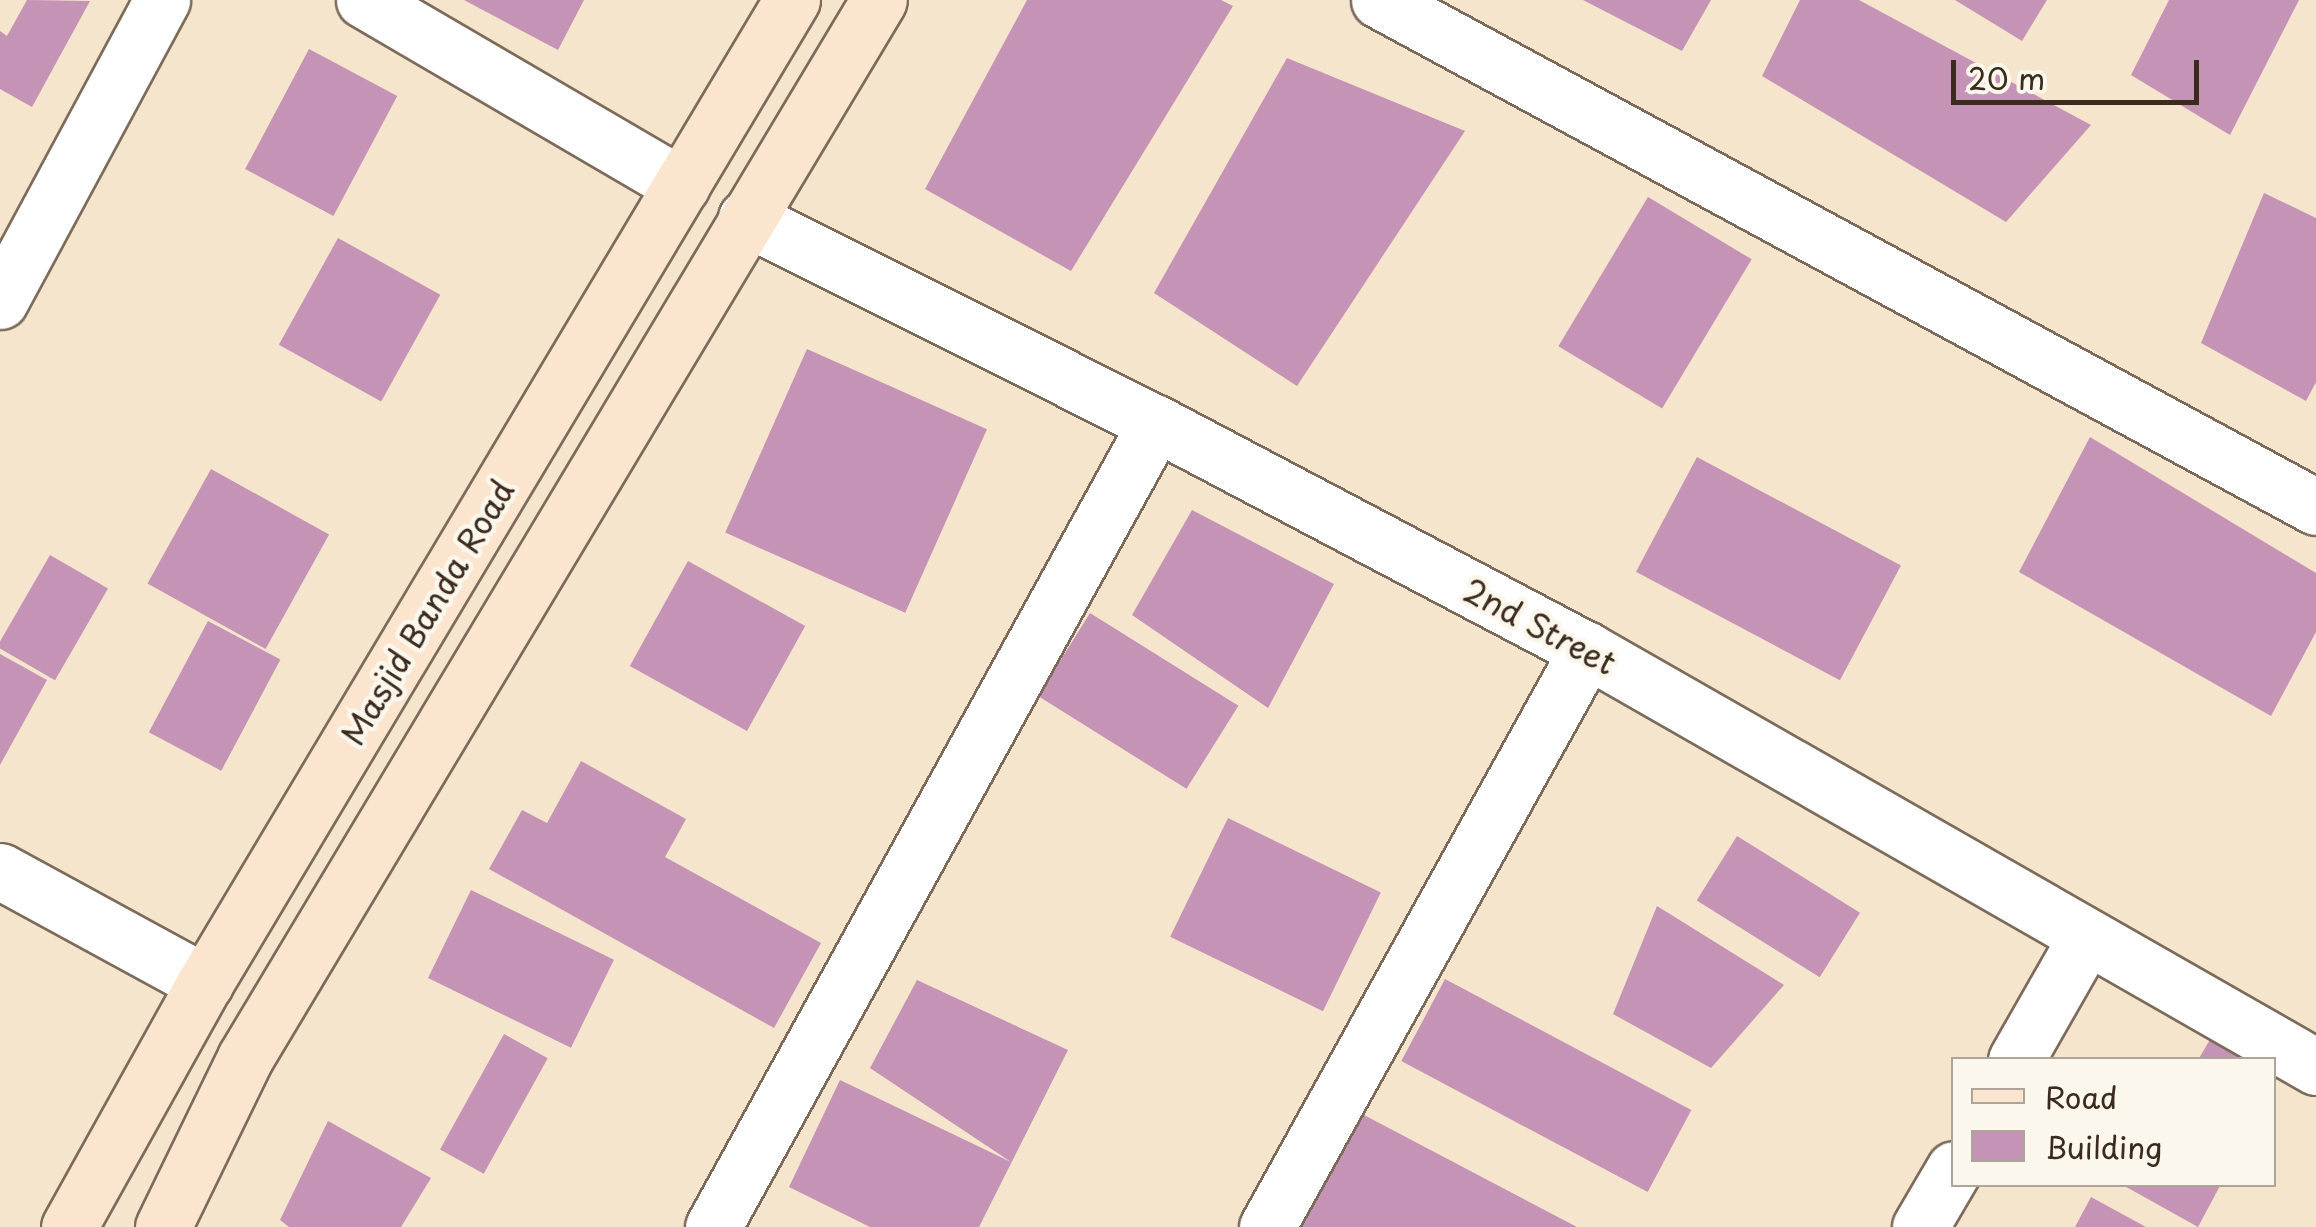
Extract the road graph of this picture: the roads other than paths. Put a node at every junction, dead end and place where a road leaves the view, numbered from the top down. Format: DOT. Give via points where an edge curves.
graph roads {
  1 [pos="162,0"];
  2 [pos="364,0"];
  3 [pos="792,0"];
  4 [pos="879,0"];
  5 [pos="1378,0"];
  6 [pos="682,186"];
  7 [pos="746,218"];
  8 [pos="0,301"];
  9 [pos="1156,422"];
  10 [pos="2316,507"];
  11 [pos="1587,650"];
  12 [pos="0,871"];
  13 [pos="2085,939"];
  14 [pos="206,982"];
  15 [pos="2018,1057"];
  16 [pos="2316,1067"];
  17 [pos="1951,1174"];
  18 [pos="69,1227"];
  19 [pos="163,1227"];
  20 [pos="713,1227"];
  21 [pos="1267,1227"];
  22 [pos="1920,1227"];
  1 -- 8 [label="street"];
  2 -- 6 [label="street"];
  3 -- 6 [label="main road, Masjid Banda Road"];
  4 -- 7 [label="main road"];
  5 -- 10 [label="street"];
  6 -- 14 [label="main road, Masjid Banda Road"];
  7 -- 9 [label="street, 2nd Street"];
  7 -- 19 [label="main road" via="245,1058"];
  9 -- 11 [label="street, 2nd Street"];
  9 -- 20 [label="street"];
  11 -- 13 [label="street, 2nd Street"];
  11 -- 21 [label="street"];
  12 -- 14 [label="street"];
  13 -- 15 [label="street"];
  13 -- 16 [label="street, 2nd Street"];
  14 -- 18 [label="main road, Masjid Banda Road"];
  17 -- 22 [label="street"];
}
